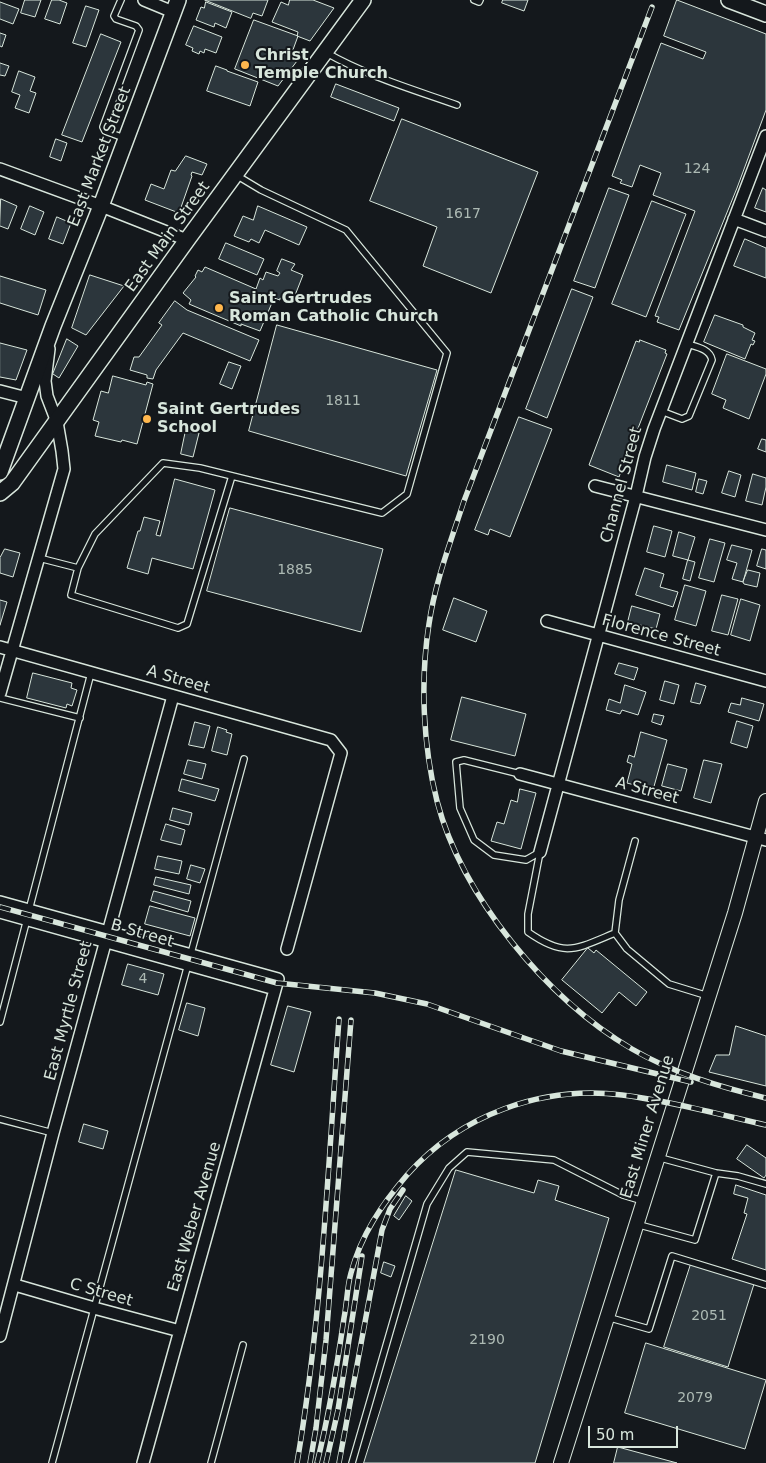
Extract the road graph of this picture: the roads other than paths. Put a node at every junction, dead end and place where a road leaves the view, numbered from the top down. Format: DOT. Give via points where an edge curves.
graph roads {
  1 [pos="121,0"];
  2 [pos="144,0"];
  3 [pos="363,0"];
  4 [pos="474,0"];
  5 [pos="480,0"];
  6 [pos="729,0"];
  7 [pos="745,3"];
  8 [pos="176,6"];
  9 [pos="766,14"];
  10 [pos="325,52"];
  11 [pos="457,105"];
  12 [pos="766,136"];
  13 [pos="126,138"];
  14 [pos="0,169"];
  15 [pos="236,174"];
  16 [pos="101,206"];
  17 [pos="734,219"];
  18 [pos="766,231"];
  19 [pos="187,240"];
  20 [pos="52,326"];
  21 [pos="686,344"];
  22 [pos="0,391"];
  23 [pos="27,398"];
  24 [pos="661,411"];
  25 [pos="57,422"];
  26 [pos="0,472"];
  27 [pos="232,476"];
  28 [pos="595,486"];
  29 [pos="0,493"];
  30 [pos="636,496"];
  31 [pos="766,530"];
  32 [pos="39,558"];
  33 [pos="78,568"];
  34 [pos="547,621"];
  35 [pos="598,636"];
  36 [pos="0,647"];
  37 [pos="12,650"];
  38 [pos="92,673"];
  39 [pos="766,681"];
  40 [pos="0,693"];
  41 [pos="173,696"];
  42 [pos="0,698"];
  43 [pos="80,718"];
  44 [pos="244,759"];
  45 [pos="520,774"];
  46 [pos="558,784"];
  47 [pos="766,801"];
  48 [pos="761,839"];
  49 [pos="635,841"];
  50 [pos="540,852"];
  51 [pos="0,902"];
  52 [pos="0,912"];
  53 [pos="28,915"];
  54 [pos="615,933"];
  55 [pos="107,936"];
  56 [pos="287,948"];
  57 [pos="190,959"];
  58 [pos="277,984"];
  59 [pos="708,996"];
  60 [pos="0,1022"];
  61 [pos="0,1119"];
  62 [pos="53,1133"];
  63 [pos="657,1157"];
  64 [pos="716,1173"];
  65 [pos="766,1184"];
  66 [pos="643,1201"];
  67 [pos="636,1224"];
  68 [pos="14,1285"];
  69 [pos="766,1285"];
  70 [pos="94,1308"];
  71 [pos="607,1317"];
  72 [pos="180,1331"];
  73 [pos="0,1336"];
  74 [pos="243,1345"];
  75 [pos="52,1463"];
  76 [pos="143,1463"];
  77 [pos="211,1463"];
  78 [pos="352,1463"];
  79 [pos="561,1463"];
  1 -- 13 [label="lane" via="114,16 140,30 103,127 105,131"];
  2 -- 8 [label="street"];
  3 -- 10 [label="main road, East Main Street"];
  4 -- 5 [label="lane"];
  6 -- 7 [label="main road"];
  7 -- 9 [label="main road"];
  8 -- 13 [label="main road, East Market Street"];
  10 -- 11 [label="lane" via="365,73"];
  10 -- 15 [label="main road, East Main Street"];
  12 -- 17 [label="street, Channel Street"];
  13 -- 16 [label="main road, East Market Street"];
  14 -- 16 [label="street"];
  15 -- 19 [label="main road, East Main Street"];
  15 -- 27 [label="lane" via="261,190 346,230 447,353 407,494 382,513"];
  16 -- 19 [label="street"];
  16 -- 20 [label="main road, East Market Street"];
  17 -- 18 [label="street"];
  17 -- 21 [label="street, Channel Street"];
  19 -- 25 [label="main road, East Main Street"];
  20 -- 23 [label="main road, East Market Street"];
  20 -- 25 [label="street, East Market Street" via="45,381"];
  21 -- 24 [label="street, Channel Street"];
  21 -- 24 [label="lane" via="707,351 712,360 689,416 682,419"];
  22 -- 23 [label="street"];
  23 -- 26 [label="main road, East Market Street"];
  24 -- 30 [label="street, Channel Street"];
  25 -- 29 [label="main road, East Main Street" via="12,483"];
  25 -- 32 [label="street, East Market Street" via="64,469"];
  27 -- 33 [label="lane" via="163,463 95,534"];
  27 -- 33 [label="lane" via="187,624 178,628 71,596"];
  28 -- 30 [label="street"];
  30 -- 31 [label="street"];
  30 -- 35 [label="street, Channel Street"];
  32 -- 33 [label="lane"];
  32 -- 37 [label="street, East Market Street"];
  34 -- 35 [label="street, Florence Street"];
  35 -- 39 [label="street, Florence Street"];
  35 -- 46 [label="street, Channel Street"];
  36 -- 37 [label="street, A Street"];
  37 -- 38 [label="street, A Street"];
  37 -- 40 [label="street, East Market Street"];
  38 -- 41 [label="street, A Street"];
  38 -- 43 [label="lane"];
  41 -- 55 [label="street, East Myrtle Street"];
  41 -- 56 [label="street, A Street" via="331,740 341,753"];
  42 -- 43 [label="lane"];
  43 -- 53 [label="lane"];
  44 -- 57 [label="lane"];
  45 -- 46 [label="street, A Street"];
  45 -- 50 [label="lane" via="464,760 456,762 460,808 474,840 494,854 526,860"];
  46 -- 48 [label="street, A Street"];
  46 -- 50 [label="street, Channel Street"];
  47 -- 48 [label="street, East Miner Avenue"];
  48 -- 59 [label="street, East Miner Avenue"];
  49 -- 54 [label="lane" via="619,900"];
  50 -- 54 [label="lane" via="528,914 528,932 545,944 566,950"];
  51 -- 53 [label="street"];
  52 -- 53 [label="street, B Street"];
  53 -- 55 [label="street, B Street"];
  53 -- 60 [label="lane"];
  54 -- 59 [label="lane" via="627,949 669,984"];
  55 -- 57 [label="street, B Street"];
  55 -- 62 [label="street, East Myrtle Street"];
  57 -- 58 [label="street, B Street"];
  57 -- 70 [label="lane"];
  58 -- 72 [label="street, East Weber Avenue"];
  59 -- 63 [label="street, East Miner Avenue"];
  61 -- 62 [label="lane"];
  62 -- 68 [label="street, East Myrtle Street"];
  63 -- 64 [label="lane"];
  63 -- 66 [label="street, East Miner Avenue"];
  64 -- 65 [label="lane"];
  64 -- 67 [label="lane" via="695,1240"];
  66 -- 67 [label="street, East Miner Avenue"];
  66 -- 78 [label="lane" via="623,1195 554,1160 467,1152 449,1168 428,1204"];
  67 -- 71 [label="street, East Miner Avenue"];
  68 -- 70 [label="street, C Street"];
  68 -- 73 [label="street, East Myrtle Street"];
  69 -- 71 [label="lane" via="672,1256 649,1329"];
  70 -- 72 [label="street, C Street"];
  70 -- 75 [label="lane"];
  71 -- 79 [label="street, East Miner Avenue"];
  72 -- 76 [label="street, East Weber Avenue"];
  74 -- 77 [label="lane"];
}
